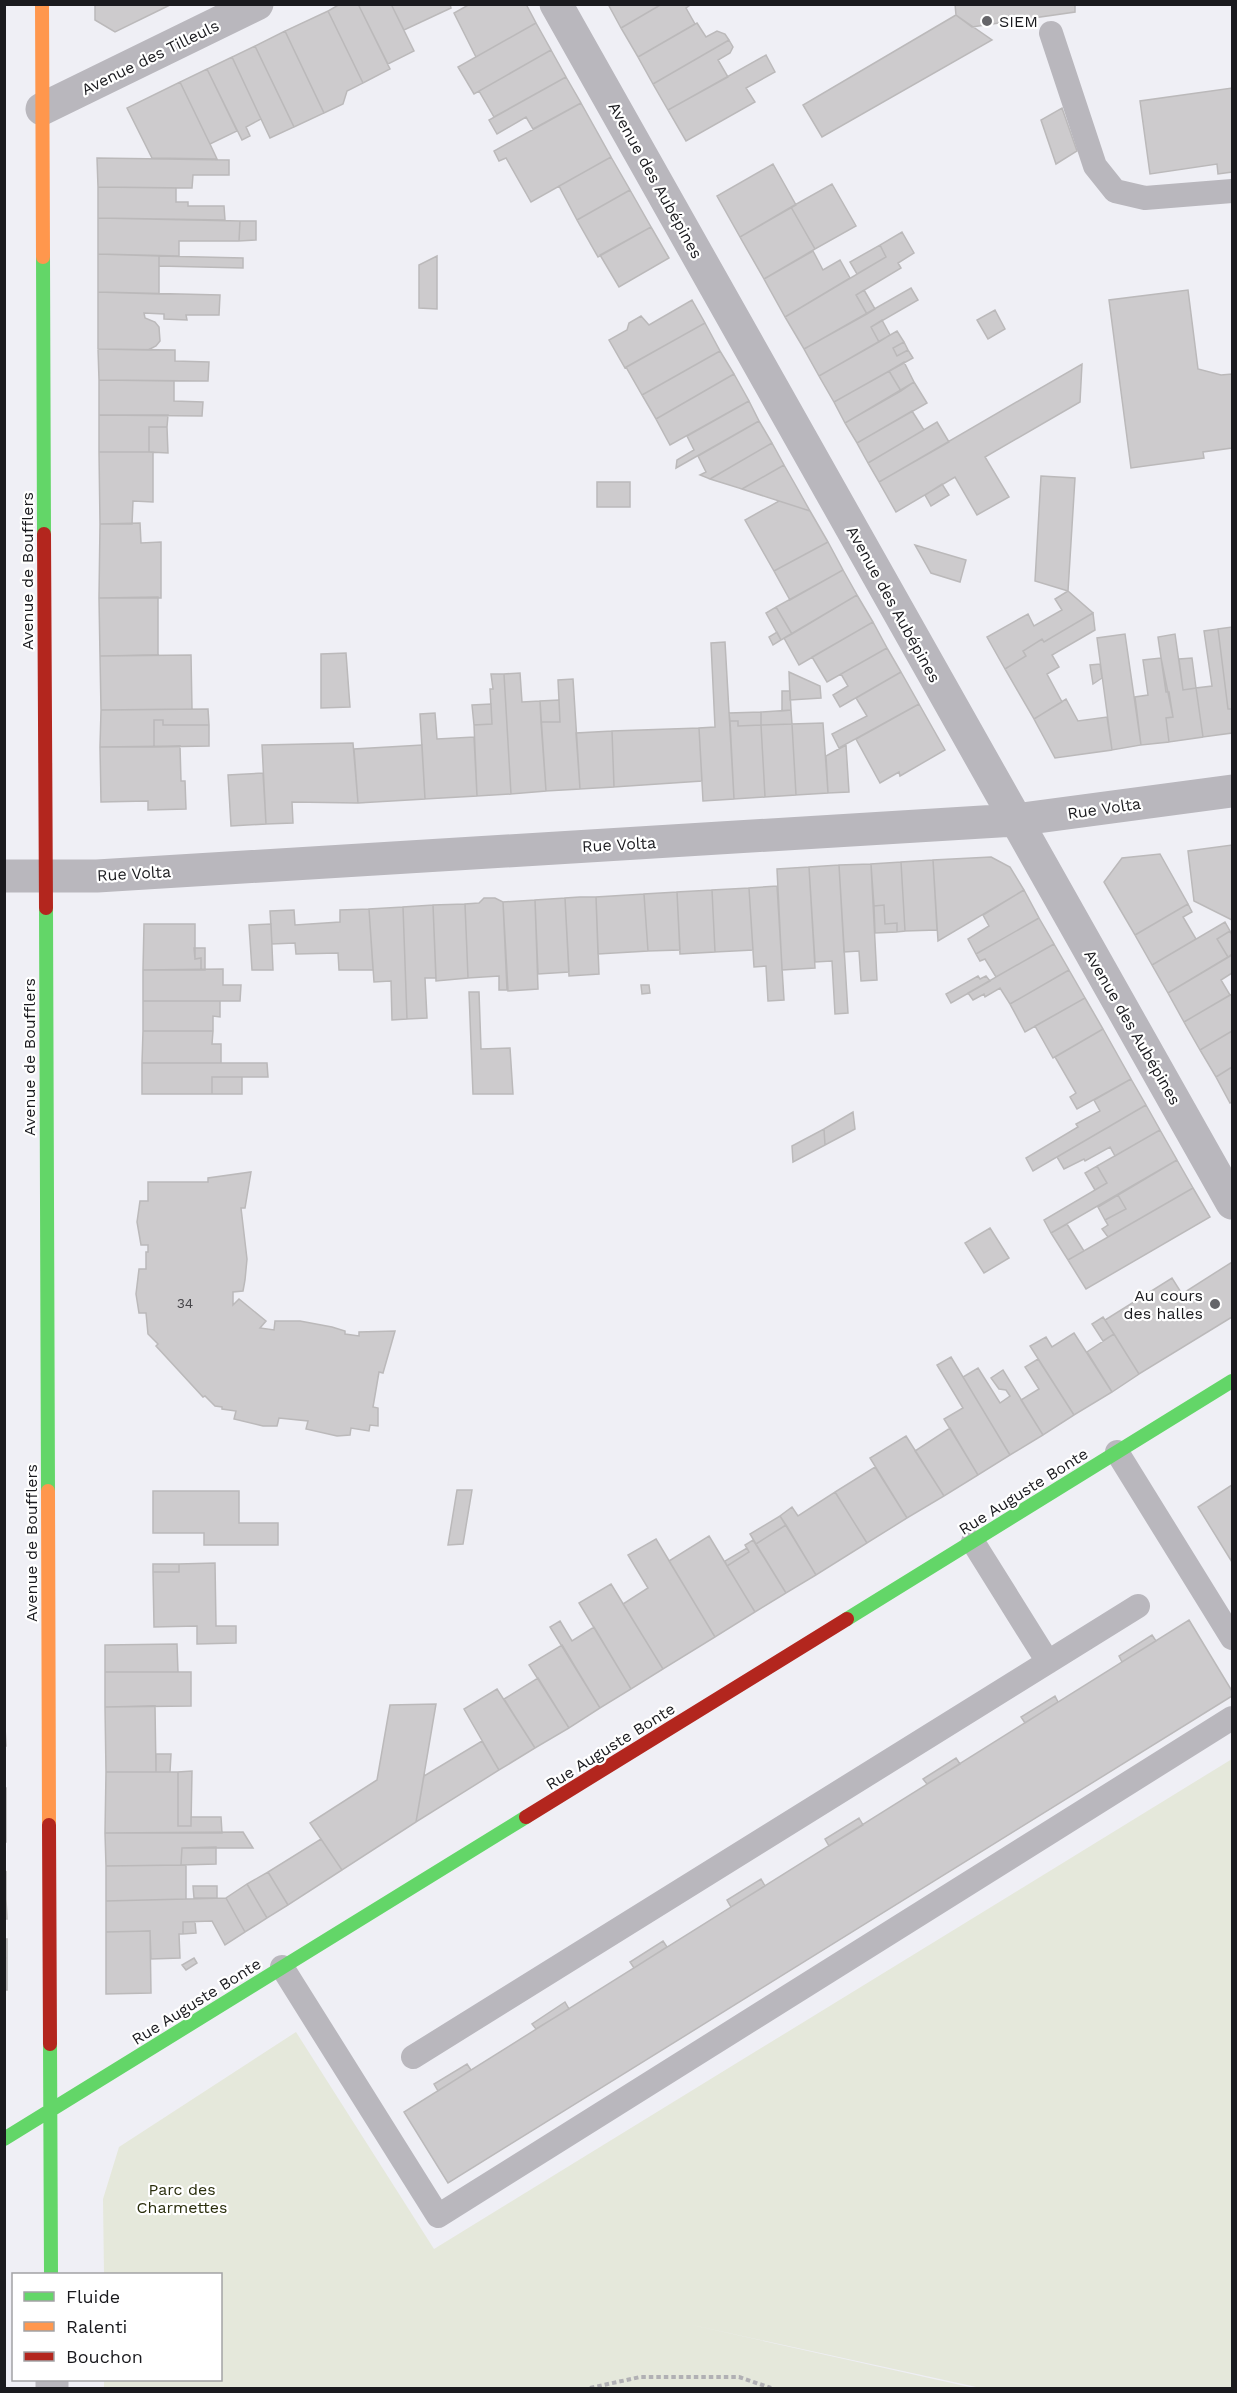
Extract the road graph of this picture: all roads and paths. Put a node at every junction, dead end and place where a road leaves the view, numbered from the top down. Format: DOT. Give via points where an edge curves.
graph roads {
  1 [pos="42,4"];
  2 [pos="257,4"];
  3 [pos="556,4"];
  4 [pos="1051,33"];
  5 [pos="42,109"];
  6 [pos="1233,191"];
  7 [pos="1233,791"];
  8 [pos="1015,820"];
  9 [pos="45,874"];
  10 [pos="4,876"];
  11 [pos="1233,1203"];
  12 [pos="1233,1382"];
  13 [pos="1117,1452"];
  14 [pos="973,1542"];
  15 [pos="1138,1606"];
  16 [pos="1233,1638"];
  17 [pos="1048,1662"];
  18 [pos="1233,1718"];
  19 [pos="282,1967"];
  20 [pos="412,2056"];
  21 [pos="50,2110"];
  22 [pos="4,2139"];
  23 [pos="51,2273"];
  24 [pos="590,2388"];
  25 [pos="771,2388"];
  1 -- 5 [label="street, Avenue de Boufflers"];
  2 -- 5 [label="street, Avenue des Tilleuls"];
  3 -- 8 [label="street, Avenue des Aubépines"];
  4 -- 6 [label="lane" via="1095,166 1115,190 1145,198"];
  5 -- 9 [label="street, Avenue de Boufflers"];
  7 -- 8 [label="street, Rue Volta"];
  8 -- 9 [label="street, Rue Volta" via="97,876"];
  8 -- 11 [label="street, Avenue des Aubépines"];
  9 -- 10 [label="street, Rue Volta"];
  9 -- 21 [label="street, Avenue de Boufflers"];
  12 -- 13 [label="street, Rue Auguste Bonte"];
  13 -- 14 [label="street, Rue Auguste Bonte"];
  13 -- 16 [label="lane"];
  14 -- 17 [label="lane"];
  14 -- 19 [label="street, Rue Auguste Bonte"];
  15 -- 17 [label="lane"];
  17 -- 20 [label="lane"];
  18 -- 19 [label="lane" via="438,2216"];
  19 -- 21 [label="street, Rue Auguste Bonte"];
  21 -- 22 [label="street, Rue Auguste Bonte"];
  21 -- 23 [label="street, Avenue de Boufflers"];
  24 -- 25 [label="path" via="640,2376 739,2377"];
}
